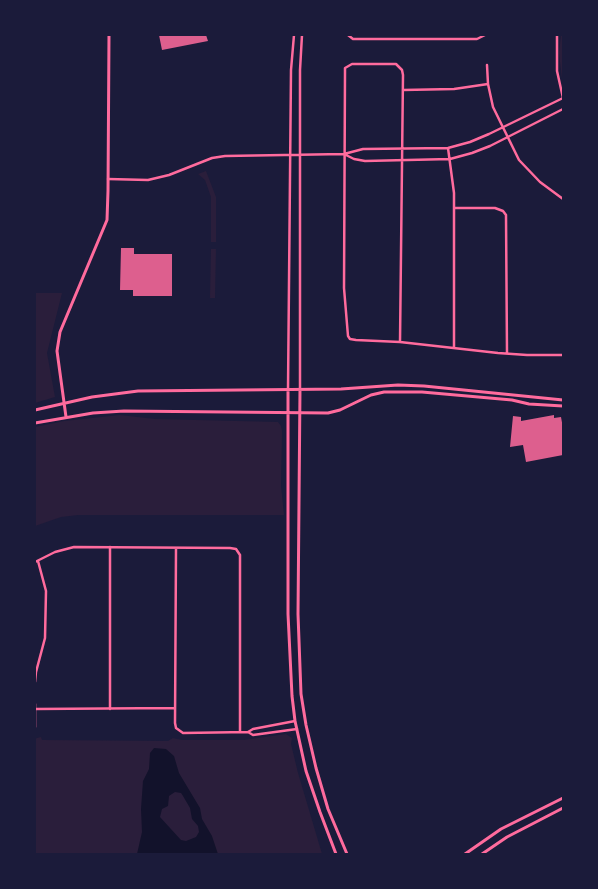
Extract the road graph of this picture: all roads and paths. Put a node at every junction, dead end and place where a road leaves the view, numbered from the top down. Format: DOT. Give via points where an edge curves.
graph roads {
  1 [pos="109,35"];
  2 [pos="294,35"];
  3 [pos="302,35"];
  4 [pos="348,35"];
  5 [pos="484,35"];
  6 [pos="557,35"];
  7 [pos="419,37"];
  8 [pos="487,65"];
  9 [pos="488,84"];
  10 [pos="403,90"];
  11 [pos="563,98"];
  12 [pos="563,109"];
  13 [pos="503,128"];
  14 [pos="508,138"];
  15 [pos="448,148"];
  16 [pos="403,149"];
  17 [pos="291,154"];
  18 [pos="300,154"];
  19 [pos="344,154"];
  20 [pos="450,159"];
  21 [pos="402,160"];
  22 [pos="108,179"];
  23 [pos="563,199"];
  24 [pos="454,208"];
  25 [pos="400,342"];
  26 [pos="454,348"];
  27 [pos="507,354"];
  28 [pos="563,355"];
  29 [pos="288,389"];
  30 [pos="300,389"];
  31 [pos="563,400"];
  32 [pos="64,402"];
  33 [pos="563,406"];
  34 [pos="35,410"];
  35 [pos="300,412"];
  36 [pos="288,413"];
  37 [pos="66,417"];
  38 [pos="35,423"];
  39 [pos="110,548"];
  40 [pos="176,548"];
  41 [pos="36,561"];
  42 [pos="35,682"];
  43 [pos="35,704"];
  44 [pos="175,708"];
  45 [pos="35,709"];
  46 [pos="110,709"];
  47 [pos="295,721"];
  48 [pos="35,727"];
  49 [pos="297,729"];
  50 [pos="240,732"];
  51 [pos="248,732"];
  52 [pos="563,798"];
  53 [pos="563,808"];
  54 [pos="336,854"];
  55 [pos="347,854"];
  56 [pos="464,854"];
  57 [pos="482,854"];
  1 -- 22 [label="street"];
  2 -- 17 [label="street"];
  3 -- 18 [label="street"];
  4 -- 7 [label="street" via="353,39"];
  5 -- 7 [label="street" via="476,39"];
  6 -- 11 [label="street" via="557,71"];
  8 -- 9 [label="street"];
  9 -- 10 [label="street" via="454,89"];
  9 -- 13 [label="street" via="493,107"];
  10 -- 16 [label="street"];
  10 -- 19 [label="street" via="402,70 396,64 352,64 346,68"];
  11 -- 13 [label="street"];
  12 -- 14 [label="street"];
  13 -- 14 [label="street"];
  13 -- 15 [label="street"];
  14 -- 20 [label="street"];
  14 -- 23 [label="street" via="519,160 540,182"];
  15 -- 16 [label="street"];
  15 -- 20 [label="street"];
  16 -- 19 [label="street" via="363,149"];
  16 -- 21 [label="street"];
  17 -- 18 [label="street"];
  17 -- 22 [label="street" via="225,156 148,180"];
  17 -- 29 [label="street"];
  18 -- 19 [label="street"];
  18 -- 30 [label="street"];
  19 -- 21 [label="street" via="365,161"];
  19 -- 25 [label="street" via="344,288 348,336 356,340"];
  20 -- 21 [label="street"];
  20 -- 24 [label="street"];
  21 -- 25 [label="street"];
  22 -- 32 [label="street" via="107,220 60,332 57,351"];
  24 -- 26 [label="street"];
  24 -- 27 [label="street" via="495,208 506,215"];
  25 -- 26 [label="street"];
  26 -- 27 [label="street"];
  27 -- 28 [label="street"];
  29 -- 30 [label="street"];
  29 -- 32 [label="street" via="148,390"];
  29 -- 36 [label="street"];
  30 -- 31 [label="street" via="409,385"];
  30 -- 35 [label="street"];
  32 -- 34 [label="street"];
  32 -- 37 [label="street"];
  33 -- 35 [label="street" via="422,392 384,392 370,395 336,412"];
  35 -- 36 [label="street"];
  35 -- 55 [label="street" via="298,621 302,694 316,768 328,809"];
  36 -- 37 [label="street" via="137,411"];
  36 -- 47 [label="street" via="289,635"];
  37 -- 38 [label="street"];
  39 -- 40 [label="street"];
  39 -- 41 [label="street" via="74,547"];
  39 -- 46 [label="street"];
  40 -- 44 [label="street"];
  40 -- 50 [label="street" via="230,548 236,549 240,555"];
  41 -- 42 [label="street" via="46,591 45,638"];
  43 -- 45 [label="street"];
  44 -- 46 [label="street"];
  44 -- 50 [label="street" via="179,732"];
  45 -- 46 [label="street"];
  45 -- 48 [label="street"];
  47 -- 49 [label="street"];
  47 -- 51 [label="street"];
  49 -- 51 [label="street" via="253,735"];
  49 -- 54 [label="street" via="312,788"];
  50 -- 51 [label="street"];
  52 -- 56 [label="street" via="501,828"];
  53 -- 57 [label="street"];
}
